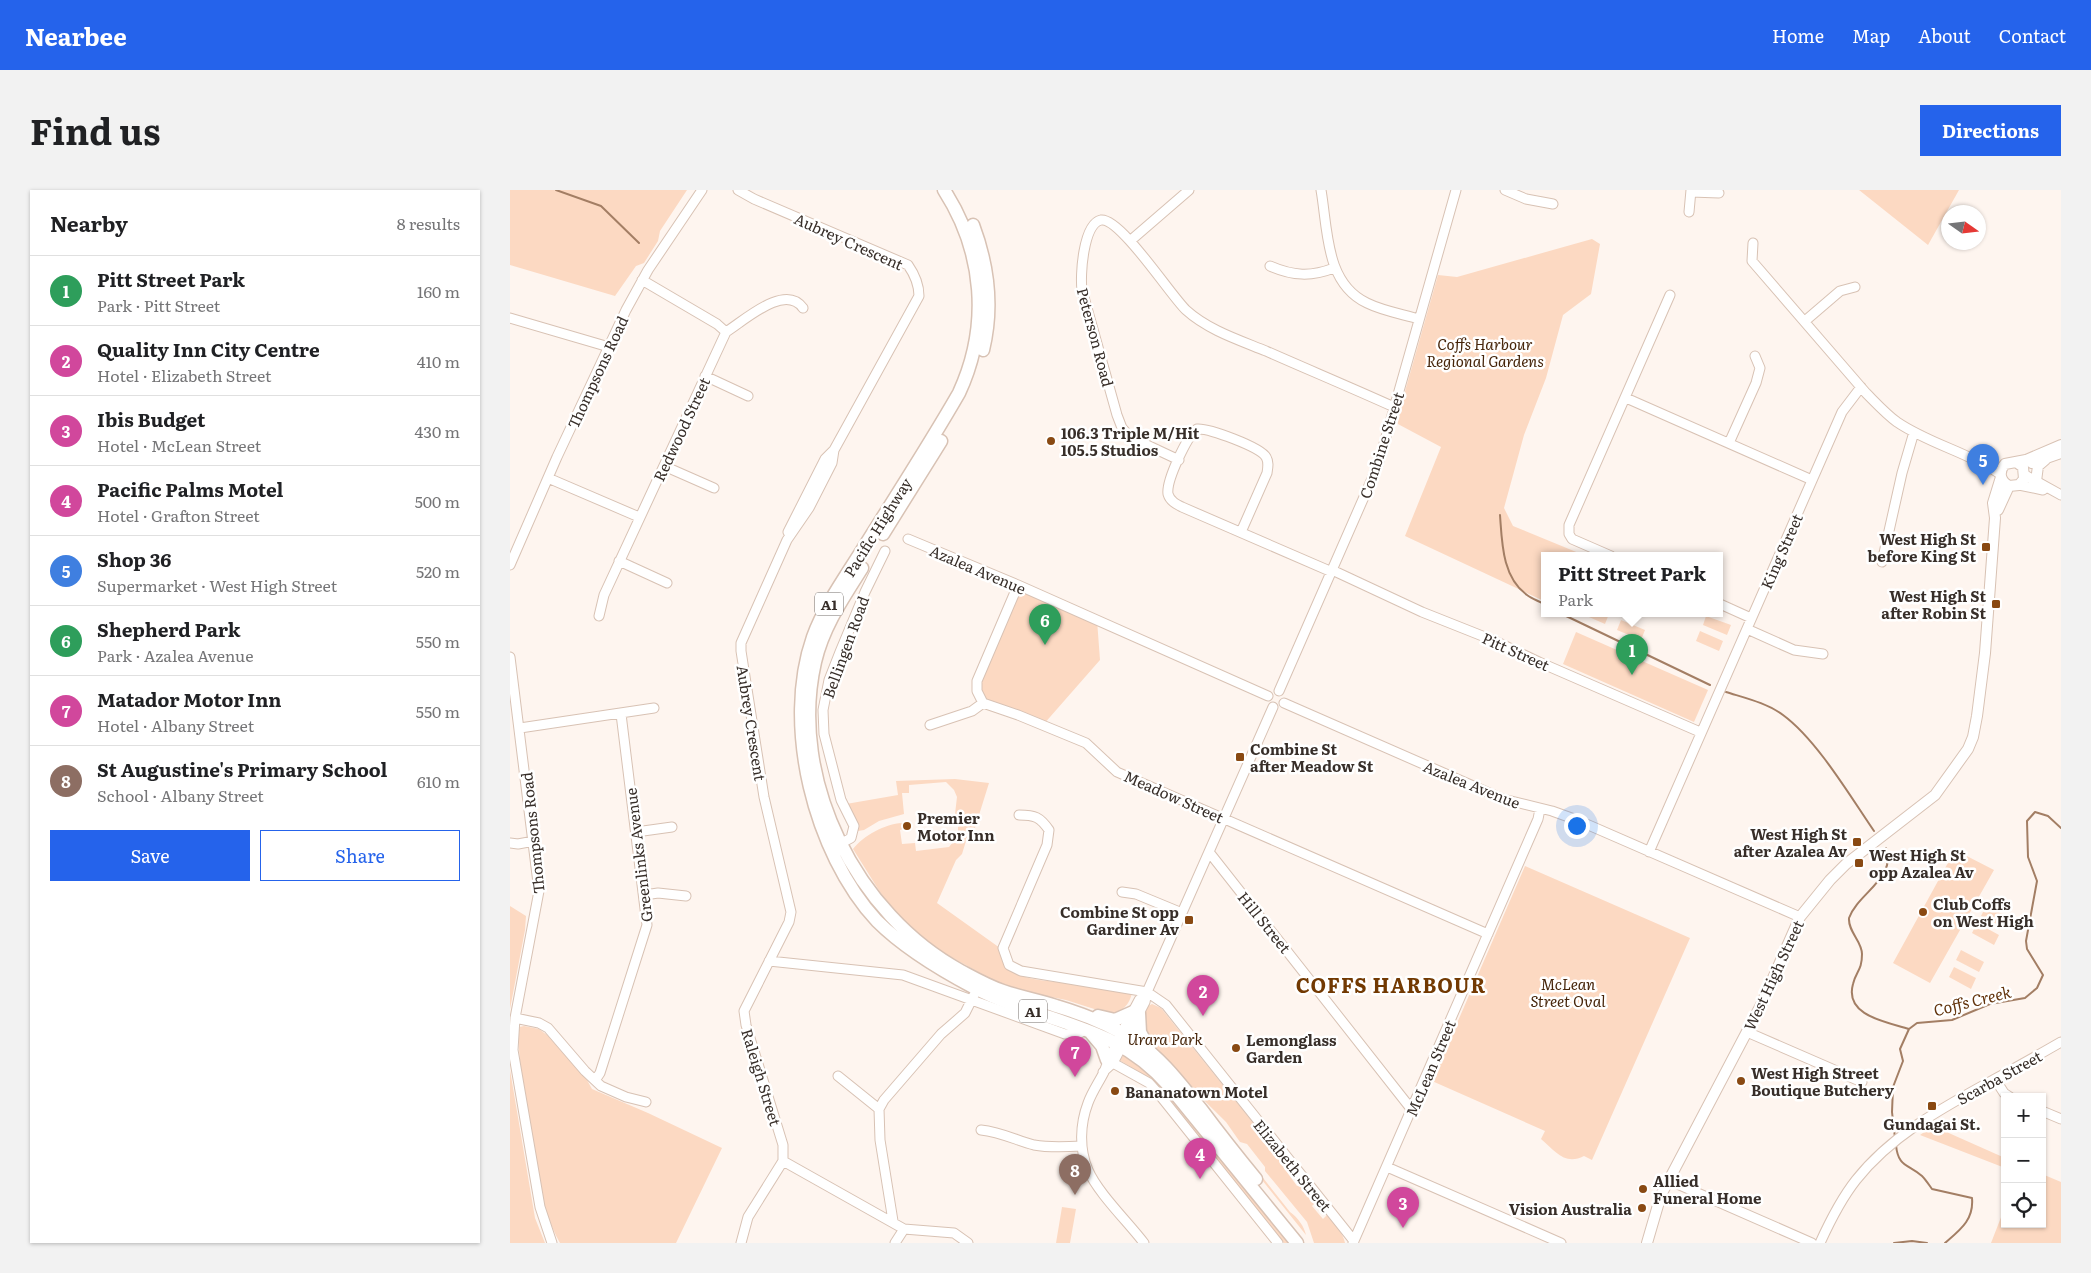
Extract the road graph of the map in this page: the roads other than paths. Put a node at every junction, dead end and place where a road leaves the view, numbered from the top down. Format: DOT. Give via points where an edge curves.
graph roads {
  1 [pos="702,190"];
  2 [pos="738,190"];
  3 [pos="944,190"];
  4 [pos="954,190"];
  5 [pos="1189,190"];
  6 [pos="1322,190"];
  7 [pos="1456,190"];
  8 [pos="1505,190"];
  9 [pos="1691,191"];
  10 [pos="1719,193"];
  11 [pos="1553,204"];
  12 [pos="1689,212"];
  13 [pos="1130,241"];
  14 [pos="1753,243"];
  15 [pos="1270,266"];
  16 [pos="1334,268"];
  17 [pos="642,280"];
  18 [pos="1855,287"];
  19 [pos="1670,295"];
  20 [pos="804,308"];
  21 [pos="510,318"];
  22 [pos="1419,319"];
  23 [pos="1805,321"];
  24 [pos="726,332"];
  25 [pos="609,347"];
  26 [pos="1755,356"];
  27 [pos="705,376"];
  28 [pos="1861,386"];
  29 [pos="748,396"];
  30 [pos="1626,398"];
  31 [pos="1394,407"];
  32 [pos="1914,432"];
  33 [pos="1729,443"];
  34 [pos="2061,445"];
  35 [pos="2061,453"];
  36 [pos="1179,460"];
  37 [pos="2046,460"];
  38 [pos="1982,462"];
  39 [pos="2016,462"];
  40 [pos="2005,464"];
  41 [pos="664,466"];
  42 [pos="2025,473"];
  43 [pos="2000,476"];
  44 [pos="548,478"];
  45 [pos="1812,480"];
  46 [pos="2036,481"];
  47 [pos="2014,485"];
  48 [pos="714,488"];
  49 [pos="2060,495"];
  50 [pos="639,517"];
  51 [pos="1995,518"];
  52 [pos="1241,532"];
  53 [pos="908,539"];
  54 [pos="885,552"];
  55 [pos="1602,552"];
  56 [pos="619,561"];
  57 [pos="1882,562"];
  58 [pos="510,565"];
  59 [pos="1332,571"];
  60 [pos="667,583"];
  61 [pos="1018,585"];
  62 [pos="1723,605"];
  63 [pos="599,616"];
  64 [pos="1752,618"];
  65 [pos="1746,629"];
  66 [pos="1823,654"];
  67 [pos="510,658"];
  68 [pos="1280,691"];
  69 [pos="1268,696"];
  70 [pos="983,703"];
  71 [pos="1284,703"];
  72 [pos="1273,707"];
  73 [pos="654,708"];
  74 [pos="621,714"];
  75 [pos="930,725"];
  76 [pos="520,728"];
  77 [pos="1700,732"];
  78 [pos="1540,809"];
  79 [pos="1019,815"];
  80 [pos="1224,818"];
  81 [pos="672,827"];
  82 [pos="636,832"];
  83 [pos="534,841"];
  84 [pos="510,843"];
  85 [pos="835,846"];
  86 [pos="1209,852"];
  87 [pos="1649,852"];
  88 [pos="1122,892"];
  89 [pos="645,895"];
  90 [pos="686,896"];
  91 [pos="791,912"];
  92 [pos="1182,913"];
  93 [pos="1800,917"];
  94 [pos="1488,934"];
  95 [pos="769,961"];
  96 [pos="1147,992"];
  97 [pos="974,994"];
  98 [pos="1057,1006"];
  99 [pos="1136,1013"];
  100 [pos="515,1018"];
  101 [pos="1747,1032"];
  102 [pos="1088,1033"];
  103 [pos="1122,1039"];
  104 [pos="2061,1042"];
  105 [pos="1151,1053"];
  106 [pos="1108,1065"];
  107 [pos="838,1076"];
  108 [pos="596,1079"];
  109 [pos="1995,1079"];
  110 [pos="1862,1082"];
  111 [pos="2004,1093"];
  112 [pos="646,1102"];
  113 [pos="879,1109"];
  114 [pos="1412,1110"];
  115 [pos="2046,1113"];
  116 [pos="2061,1119"];
  117 [pos="981,1130"];
  118 [pos="1082,1146"];
  119 [pos="783,1161"];
  120 [pos="1387,1167"];
  121 [pos="1668,1180"];
  122 [pos="893,1221"];
  123 [pos="904,1229"];
  124 [pos="1354,1242"];
  125 [pos="552,1243"];
  126 [pos="741,1243"];
  127 [pos="895,1243"];
  128 [pos="968,1243"];
  129 [pos="1144,1243"];
  130 [pos="1278,1243"];
  131 [pos="1297,1243"];
  132 [pos="1306,1243"];
  133 [pos="1561,1243"];
  134 [pos="1648,1243"];
  135 [pos="1812,1243"];
  136 [pos="1820,1243"];
  1 -- 17 [label="street, Thompsons Road"];
  2 -- 91 [label="street, Aubrey Crescent" via="908,265 916,279 919,296 834,450 832,463 809,508 786,540 743,636 741,651 764,797"];
  3 -- 85 [label="highway, Pacific Highway / A1" via="964,226 976,269 979,300 976,343 966,378 832,599 808,656 802,694 803,745 818,817"];
  4 -- 85 [label="highway, Pacific Highway / A1" via="981,248 988,297 986,333 979,365 965,400 837,607 815,662 810,710 813,752"];
  5 -- 13 [label="street"];
  6 -- 16 [label="street"];
  7 -- 22 [label="street, Combine Street"];
  8 -- 11 [label="street" via="1532,201"];
  9 -- 10 [label="street"];
  9 -- 12 [label="street"];
  13 -- 31 [label="street" via="1184,308 1197,319"];
  13 -- 36 [label="street, Peterson Road" via="1107,221 1096,224 1087,241 1080,277 1084,305 1122,428 1130,437"];
  14 -- 23 [label="street" via="1752,261"];
  15 -- 16 [label="street" via="1300,275"];
  16 -- 22 [label="street" via="1344,286 1358,298 1378,308"];
  17 -- 24 [label="street"];
  17 -- 25 [label="street, Thompsons Road"];
  18 -- 23 [label="street" via="1840,291"];
  19 -- 30 [label="street"];
  20 -- 24 [label="street" via="794,300 782,299"];
  21 -- 25 [label="street"];
  22 -- 31 [label="street, Combine Street"];
  23 -- 28 [label="street"];
  24 -- 27 [label="street, Redwood Street"];
  25 -- 44 [label="street, Thompsons Road"];
  26 -- 33 [label="street" via="1760,368 1756,383"];
  27 -- 29 [label="street"];
  27 -- 41 [label="street, Redwood Street"];
  28 -- 32 [label="street" via="1896,422"];
  28 -- 45 [label="street, King Street" via="1842,412"];
  30 -- 33 [label="street"];
  30 -- 55 [label="street" via="1569,525 1568,534 1572,539"];
  31 -- 59 [label="street, Combine Street" via="1372,480"];
  32 -- 38 [label="street"];
  32 -- 57 [label="street"];
  33 -- 45 [label="street"];
  34 -- 39 [label="main road"];
  35 -- 37 [label="main road"];
  36 -- 52 [label="street" via="1169,485 1172,500"];
  36 -- 52 [label="street" via="1190,436 1202,428 1266,457 1267,473"];
  37 -- 42 [label="main road" via="2032,463"];
  37 -- 46 [label="main road" via="2038,466"];
  38 -- 40 [label="street"];
  38 -- 43 [label="street"];
  39 -- 40 [label="main road"];
  39 -- 42 [label="main road"];
  40 -- 43 [label="main road"];
  41 -- 48 [label="street"];
  41 -- 50 [label="street, Redwood Street"];
  42 -- 46 [label="street"];
  42 -- 47 [label="main road"];
  43 -- 47 [label="main road" via="2004,483"];
  43 -- 51 [label="main road, West High Street" via="1994,503"];
  44 -- 50 [label="street"];
  44 -- 58 [label="street, Thompsons Road"];
  45 -- 64 [label="street, King Street"];
  46 -- 49 [label="street"];
  47 -- 49 [label="street"];
  47 -- 51 [label="main road, West High Street"];
  50 -- 56 [label="street, Redwood Street"];
  51 -- 93 [label="main road, West High Street" via="1984,661 1975,728 1968,749 1936,795 1846,864"];
  52 -- 59 [label="street, Pitt Street"];
  53 -- 61 [label="street, Azalea Avenue"];
  54 -- 85 [label="street, Bellingen Road" via="840,652 824,699 828,753 840,800 854,826 851,838"];
  56 -- 60 [label="street"];
  56 -- 63 [label="street, Redwood Street"];
  59 -- 68 [label="street, Combine Street"];
  59 -- 77 [label="street, Pitt Street"];
  61 -- 69 [label="street, Azalea Avenue"];
  61 -- 70 [label="street" via="977,681 976,691"];
  62 -- 64 [label="street"];
  64 -- 65 [label="street, King Street"];
  65 -- 66 [label="street" via="1794,650"];
  65 -- 77 [label="street, King Street"];
  67 -- 76 [label="street, Thompsons Road"];
  68 -- 69 [label="street"];
  68 -- 71 [label="street" via="1284,695"];
  69 -- 72 [label="street" via="1268,703"];
  70 -- 75 [label="street" via="972,711"];
  70 -- 80 [label="street, Meadow Street" via="1086,743 1117,772"];
  71 -- 72 [label="street" via="1279,708"];
  71 -- 78 [label="street, Azalea Avenue" via="1503,799"];
  72 -- 80 [label="street"];
  73 -- 74 [label="street"];
  74 -- 76 [label="street"];
  74 -- 82 [label="street, Greenlinks Avenue"];
  76 -- 83 [label="street, Thompsons Road"];
  77 -- 87 [label="street, King Street"];
  78 -- 87 [label="street, Azalea Avenue" via="1571,818"];
  78 -- 94 [label="street, McLean Street"];
  79 -- 96 [label="street, Elizabeth Street" via="1041,819 1049,830 1047,845 1003,948 1009,965 1021,971"];
  80 -- 86 [label="street"];
  80 -- 94 [label="street, Meadow Street"];
  81 -- 82 [label="street"];
  82 -- 89 [label="street, Greenlinks Avenue"];
  83 -- 84 [label="street"];
  83 -- 100 [label="street, Thompsons Road" via="539,897"];
  85 -- 97 [label="highway, Pacific Highway / A1" via="861,899 885,928"];
  85 -- 98 [label="highway, Pacific Highway / A1" via="900,927 943,960 991,986"];
  86 -- 92 [label="street"];
  86 -- 114 [label="street, Hill Street"];
  87 -- 93 [label="street, Azalea Avenue"];
  88 -- 92 [label="street" via="1136,894"];
  89 -- 90 [label="street"];
  89 -- 108 [label="street, Greenlinks Avenue" via="647,925"];
  91 -- 95 [label="street, Raleigh Street"];
  92 -- 96 [label="street"];
  93 -- 101 [label="main road, West High Street"];
  94 -- 114 [label="street, McLean Street"];
  95 -- 97 [label="street" via="891,973"];
  95 -- 119 [label="street, Raleigh Street" via="744,1011 783,1144"];
  96 -- 99 [label="street" via="1139,1000"];
  96 -- 124 [label="street, Elizabeth Street" via="1166,1005"];
  97 -- 102 [label="highway, A1"];
  97 -- 113 [label="street" via="965,1013 941,1034"];
  98 -- 99 [label="highway" via="1064,1005 1112,1020"];
  98 -- 103 [label="highway, A1"];
  99 -- 103 [label="street"];
  99 -- 105 [label="highway" via="1140,1032"];
  100 -- 108 [label="street" via="548,1028 585,1071"];
  100 -- 125 [label="street, Thompsons Road" via="513,1050 517,1077 540,1207"];
  101 -- 110 [label="street"];
  101 -- 121 [label="main road, West High Street"];
  102 -- 103 [label="highway, A1"];
  102 -- 106 [label="highway" via="1102,1046"];
  103 -- 105 [label="highway, A1"];
  103 -- 106 [label="street"];
  103 -- 131 [label="highway, A1" via="1160,1075"];
  104 -- 109 [label="street, Scarba Street"];
  105 -- 132 [label="highway, A1" via="1182,1086"];
  106 -- 118 [label="street" via="1088,1103"];
  106 -- 130 [label="street" via="1149,1083 1158,1092"];
  107 -- 113 [label="street"];
  108 -- 112 [label="street" via="601,1086"];
  109 -- 111 [label="street"];
  109 -- 136 [label="street, Scarba Street" via="1906,1131 1880,1153 1842,1199"];
  113 -- 122 [label="street" via="880,1140"];
  114 -- 120 [label="street, McLean Street"];
  115 -- 116 [label="street"];
  117 -- 118 [label="street" via="996,1131 1035,1145"];
  118 -- 129 [label="street" via="1092,1177"];
  119 -- 122 [label="street"];
  119 -- 126 [label="street" via="748,1217"];
  120 -- 124 [label="street, McLean Street"];
  120 -- 133 [label="street"];
  121 -- 134 [label="main road, West High Street" via="1659,1200"];
  121 -- 135 [label="street"];
  122 -- 123 [label="street"];
  123 -- 127 [label="street"];
  123 -- 128 [label="street" via="954,1233"];
}
